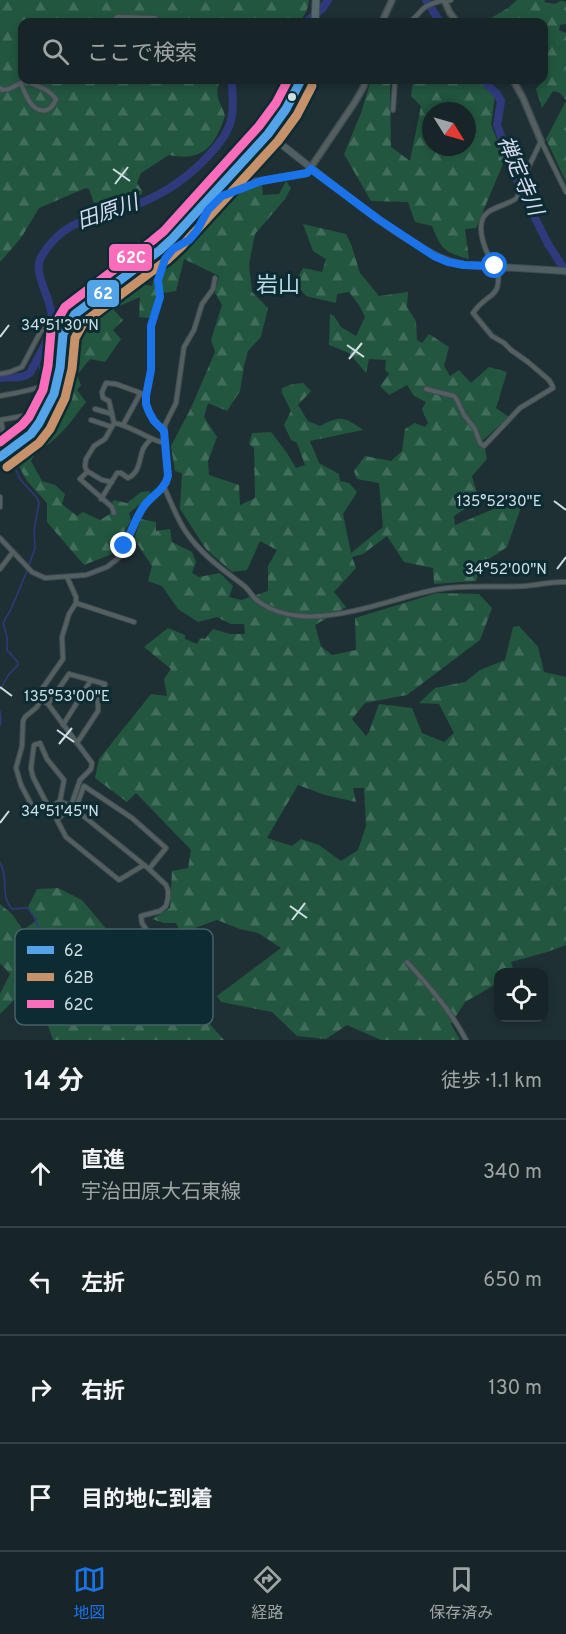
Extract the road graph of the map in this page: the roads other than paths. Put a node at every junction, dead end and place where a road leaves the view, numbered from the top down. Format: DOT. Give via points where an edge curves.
graph roads {
  1 [pos="392,0"];
  2 [pos="444,0"];
  3 [pos="452,0"];
  4 [pos="316,1"];
  5 [pos="116,18"];
  6 [pos="155,18"];
  7 [pos="315,18"];
  8 [pos="384,18"];
  9 [pos="415,18"];
  10 [pos="454,18"];
  11 [pos="18,84"];
  12 [pos="25,84"];
  13 [pos="30,84"];
  14 [pos="299,84"];
  15 [pos="364,84"];
  16 [pos="395,84"];
  17 [pos="515,84"];
  18 [pos="0,88"];
  19 [pos="393,110"];
  20 [pos="268,134"];
  21 [pos="541,141"];
  22 [pos="311,169"];
  23 [pos="261,181"];
  24 [pos="221,185"];
  25 [pos="566,192"];
  26 [pos="495,266"];
  27 [pos="563,270"];
  28 [pos="215,278"];
  29 [pos="59,334"];
  30 [pos="0,374"];
  31 [pos="56,378"];
  32 [pos="426,388"];
  33 [pos="140,394"];
  34 [pos="0,396"];
  35 [pos="146,396"];
  36 [pos="95,409"];
  37 [pos="34,414"];
  38 [pos="112,414"];
  39 [pos="0,420"];
  40 [pos="91,420"];
  41 [pos="113,425"];
  42 [pos="123,425"];
  43 [pos="164,431"];
  44 [pos="151,439"];
  45 [pos="164,443"];
  46 [pos="3,455"];
  47 [pos="87,471"];
  48 [pos="112,482"];
  49 [pos="164,488"];
  50 [pos="0,497"];
  51 [pos="101,498"];
  52 [pos="0,507"];
  53 [pos="114,513"];
  54 [pos="0,538"];
  55 [pos="13,552"];
  56 [pos="0,569"];
  57 [pos="66,577"];
  58 [pos="566,582"];
  59 [pos="76,603"];
  60 [pos="134,622"];
  61 [pos="92,680"];
  62 [pos="41,699"];
  63 [pos="48,704"];
  64 [pos="63,725"];
  65 [pos="76,743"];
  66 [pos="60,801"];
  67 [pos="32,806"];
  68 [pos="71,806"];
  69 [pos="75,810"];
  70 [pos="147,867"];
  71 [pos="146,929"];
  72 [pos="407,963"];
  73 [pos="466,1040"];
  1 -- 8 [label="street"];
  2 -- 3 [label="street"];
  2 -- 9 [label="street" via="423,9"];
  2 -- 10 [label="street"];
  4 -- 7 [label="highway"];
  5 -- 6 [label="street"];
  11 -- 18 [label="street"];
  12 -- 13 [label="street" via="28,100 36,109 50,109 56,99 45,88"];
  14 -- 20 [label="highway"];
  15 -- 22 [label="street"];
  16 -- 19 [label="street"];
  17 -- 21 [label="street"];
  20 -- 22 [label="main road"];
  20 -- 24 [label="highway"];
  21 -- 25 [label="street"];
  21 -- 26 [label="street" via="517,198 483,218 483,242"];
  22 -- 23 [label="street"];
  22 -- 26 [label="main road" via="434,256 464,265"];
  23 -- 24 [label="street"];
  23 -- 35 [label="street" via="222,196 189,240 165,259 151,326 151,370"];
  24 -- 29 [label="highway" via="160,250 75,314"];
  26 -- 27 [label="main road"];
  26 -- 32 [label="street" via="497,290 473,313 492,336 528,362 553,388 520,408 484,446 454,396"];
  28 -- 43 [label="street" via="184,347 176,403"];
  29 -- 30 [label="street" via="41,331 22,367"];
  29 -- 31 [label="highway" via="60,368"];
  31 -- 34 [label="street" via="48,384"];
  31 -- 46 [label="highway" via="54,394 39,423"];
  33 -- 35 [label="street"];
  33 -- 38 [label="street" via="106,383 102,396 109,401"];
  33 -- 42 [label="street"];
  35 -- 43 [label="street" via="149,412"];
  36 -- 38 [label="street"];
  37 -- 39 [label="street"];
  38 -- 41 [label="street"];
  39 -- 46 [label="street"];
  40 -- 41 [label="street"];
  41 -- 42 [label="street"];
  41 -- 47 [label="street" via="90,452 85,461"];
  42 -- 44 [label="street"];
  43 -- 45 [label="street"];
  44 -- 45 [label="street"];
  44 -- 48 [label="street" via="133,476 128,478 119,473"];
  45 -- 49 [label="street" via="168,472"];
  47 -- 48 [label="street"];
  47 -- 51 [label="street" via="80,479"];
  48 -- 51 [label="street"];
  49 -- 57 [label="street" via="144,507 120,557 86,575"];
  49 -- 58 [label="street" via="186,532 217,566 246,586 256,601 288,614 320,616 355,611 437,589"];
  50 -- 52 [label="street"];
  51 -- 53 [label="street"];
  54 -- 55 [label="street"];
  55 -- 56 [label="street"];
  55 -- 57 [label="street" via="40,577"];
  57 -- 59 [label="street"];
  59 -- 60 [label="street"];
  59 -- 62 [label="street" via="62,637 63,659 42,688"];
  61 -- 63 [label="street" via="69,674"];
  61 -- 64 [label="street"];
  61 -- 65 [label="street" via="105,684 98,701 99,711"];
  62 -- 63 [label="street"];
  62 -- 67 [label="street" via="23,721 16,768"];
  63 -- 64 [label="street"];
  64 -- 65 [label="street"];
  65 -- 68 [label="street" via="92,763 80,780"];
  66 -- 66 [label="street" via="64,780 37,743 31,768 33,777 49,808"];
  66 -- 68 [label="street"];
  68 -- 69 [label="street"];
  68 -- 70 [label="street" via="57,820 66,837 119,879"];
  69 -- 70 [label="street"];
  69 -- 70 [label="street" via="84,786 132,818 166,848"];
  70 -- 71 [label="street" via="166,885 168,898 160,910 141,916"];
  72 -- 73 [label="street"];
}
